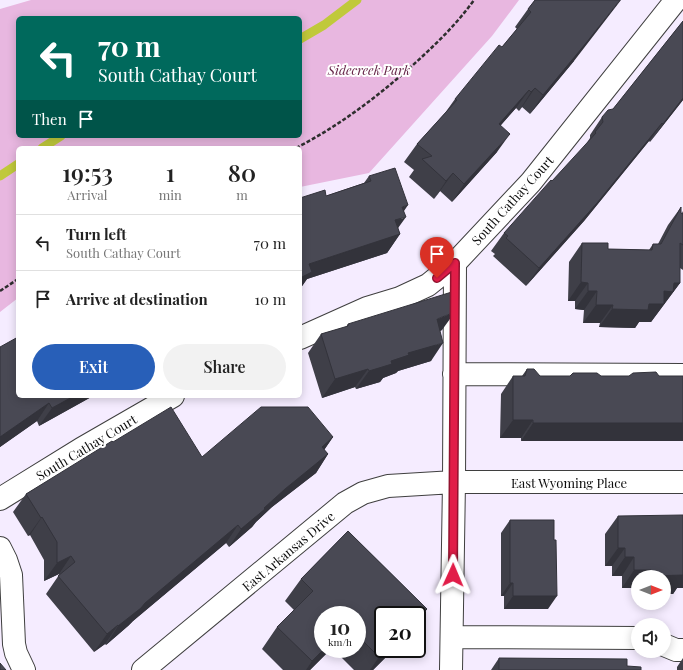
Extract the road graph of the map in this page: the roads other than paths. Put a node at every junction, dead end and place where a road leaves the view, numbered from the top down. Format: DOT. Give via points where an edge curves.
graph roads {
  1 [pos="676,0"];
  2 [pos="455,263"];
  3 [pos="302,337"];
  4 [pos="454,374"];
  5 [pos="683,375"];
  6 [pos="169,398"];
  7 [pos="454,482"];
  8 [pos="683,482"];
  9 [pos="0,499"];
  10 [pos="0,548"];
  11 [pos="452,637"];
  12 [pos="631,638"];
  13 [pos="671,648"];
  14 [pos="683,650"];
  15 [pos="24,670"];
  16 [pos="143,670"];
  17 [pos="451,670"];
  1 -- 2 [label="lane, South Cathay Court" via="531,182"];
  2 -- 3 [label="lane, South Cathay Court" via="428,285 400,298 367,308"];
  2 -- 4 [label="lane"];
  4 -- 5 [label="lane"];
  4 -- 7 [label="lane"];
  6 -- 9 [label="lane, South Cathay Court"];
  7 -- 8 [label="lane, East Wyoming Place"];
  7 -- 11 [label="lane"];
  7 -- 16 [label="lane, East Arkansas Drive" via="388,486 363,493 345,503"];
  10 -- 15 [label="lane" via="11,576 14,644"];
  11 -- 12 [label="lane"];
  11 -- 17 [label="lane"];
  13 -- 14 [label="lane"];
}
